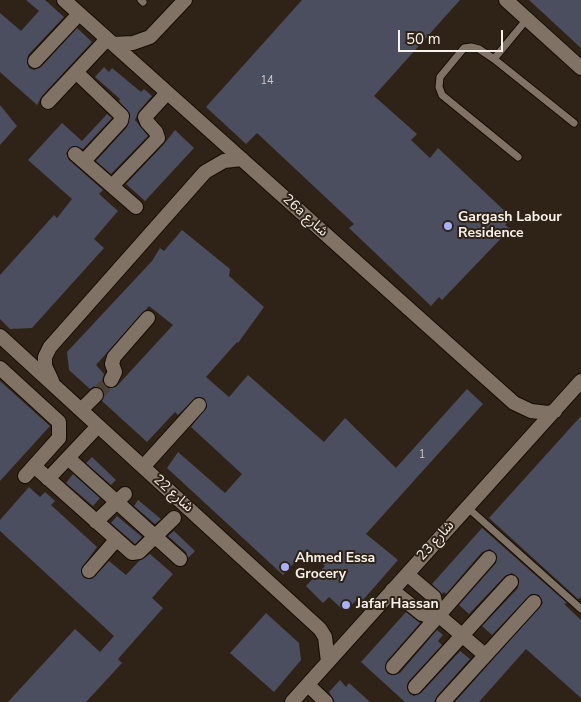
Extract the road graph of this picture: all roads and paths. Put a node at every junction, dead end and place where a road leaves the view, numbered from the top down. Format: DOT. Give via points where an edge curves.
graph roads {
  1 [pos="64,0"];
  2 [pos="185,0"];
  3 [pos="506,0"];
  4 [pos="79,14"];
  5 [pos="527,19"];
  6 [pos="110,41"];
  7 [pos="494,59"];
  8 [pos="35,61"];
  9 [pos="581,68"];
  10 [pos="76,72"];
  11 [pos="167,93"];
  12 [pos="48,102"];
  13 [pos="574,123"];
  14 [pos="518,156"];
  15 [pos="242,159"];
  16 [pos="112,186"];
  17 [pos="136,207"];
  18 [pos="148,318"];
  19 [pos="0,336"];
  20 [pos="0,368"];
  21 [pos="110,380"];
  22 [pos="581,381"];
  23 [pos="54,386"];
  24 [pos="96,395"];
  25 [pos="199,405"];
  26 [pos="81,410"];
  27 [pos="555,411"];
  28 [pos="98,426"];
  29 [pos="68,458"];
  30 [pos="143,467"];
  31 [pos="48,479"];
  32 [pos="121,498"];
  33 [pos="467,507"];
  34 [pos="174,518"];
  35 [pos="96,522"];
  36 [pos="155,537"];
  37 [pos="116,540"];
  38 [pos="489,558"];
  39 [pos="180,559"];
  40 [pos="89,571"];
  41 [pos="407,574"];
  42 [pos="511,582"];
  43 [pos="392,590"];
  44 [pos="534,602"];
  45 [pos="581,609"];
  46 [pos="438,614"];
  47 [pos="462,636"];
  48 [pos="485,655"];
  49 [pos="328,662"];
  50 [pos="393,667"];
  51 [pos="308,685"];
  52 [pos="415,687"];
  53 [pos="292,702"];
  54 [pos="326,702"];
  55 [pos="443,702"];
  1 -- 4 [label="street, 26a شارع"];
  2 -- 6 [label="street" via="150,37 133,44"];
  3 -- 5 [label="street"];
  4 -- 6 [label="street, 26a شارع"];
  4 -- 8 [label="street"];
  5 -- 7 [label="lane"];
  5 -- 9 [label="street"];
  6 -- 10 [label="street"];
  6 -- 11 [label="street, 26a شارع"];
  7 -- 13 [label="lane"];
  7 -- 14 [label="lane" via="479,49 464,48 440,77 439,87 442,95"];
  10 -- 12 [label="street"];
  10 -- 16 [label="street" via="122,116 121,121 79,158"];
  11 -- 15 [label="street, 26a شارع"];
  11 -- 16 [label="street" via="145,116 158,138"];
  15 -- 23 [label="street" via="224,161 205,172 50,347 45,366"];
  15 -- 27 [label="street, 26a شارع" via="514,403 531,411"];
  16 -- 17 [label="street"];
  18 -- 21 [label="street" via="114,357 115,372"];
  19 -- 23 [label="street, شارع 22"];
  20 -- 31 [label="street" via="60,422 59,438 29,471"];
  22 -- 27 [label="street, شارع 23"];
  23 -- 26 [label="street, شارع 22"];
  24 -- 26 [label="street"];
  25 -- 30 [label="street"];
  26 -- 28 [label="street, شارع 22"];
  27 -- 33 [label="street, شارع 23"];
  28 -- 29 [label="street"];
  28 -- 30 [label="street, شارع 22"];
  29 -- 31 [label="street"];
  29 -- 32 [label="street"];
  30 -- 49 [label="street, شارع 22" via="320,629 325,637"];
  31 -- 35 [label="street"];
  32 -- 35 [label="street"];
  32 -- 36 [label="street"];
  33 -- 41 [label="street, شارع 23"];
  33 -- 45 [label="lane"];
  34 -- 36 [label="street"];
  35 -- 37 [label="street"];
  36 -- 37 [label="street" via="135,554"];
  36 -- 39 [label="street"];
  37 -- 40 [label="street"];
  38 -- 46 [label="street"];
  41 -- 43 [label="street, شارع 23"];
  41 -- 46 [label="street" via="434,597"];
  42 -- 47 [label="street"];
  43 -- 46 [label="street" via="422,614"];
  43 -- 49 [label="street, شارع 23"];
  44 -- 48 [label="street"];
  46 -- 47 [label="street"];
  46 -- 50 [label="street"];
  47 -- 48 [label="street"];
  47 -- 52 [label="street"];
  48 -- 55 [label="street"];
  49 -- 51 [label="street, شارع 23"];
  51 -- 53 [label="street, شارع 23"];
  51 -- 54 [label="street"];
}
